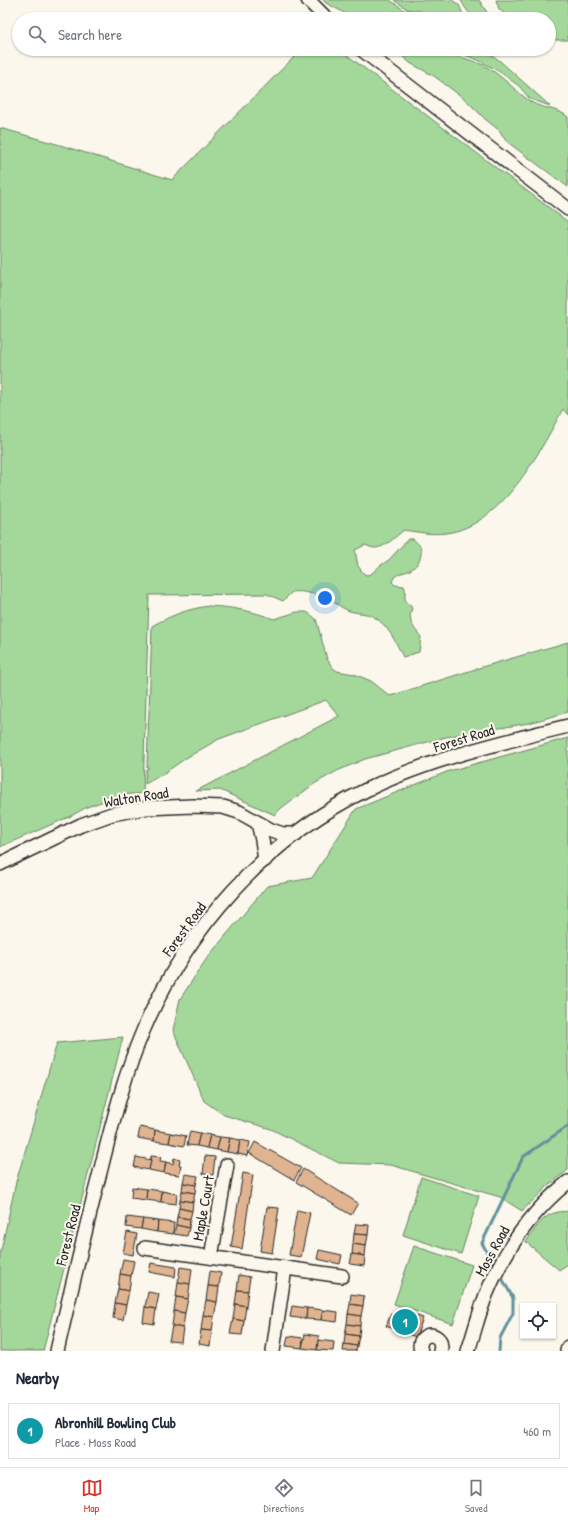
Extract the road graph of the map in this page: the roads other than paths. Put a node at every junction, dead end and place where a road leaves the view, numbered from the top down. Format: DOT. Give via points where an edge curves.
graph roads {
  1 [pos="308,0"];
  2 [pos="320,12"];
  3 [pos="370,56"];
  4 [pos="568,209"];
  5 [pos="568,726"];
  6 [pos="258,823"];
  7 [pos="296,834"];
  8 [pos="265,860"];
  9 [pos="0,864"];
  10 [pos="227,1165"];
  11 [pos="568,1182"];
  12 [pos="146,1248"];
  13 [pos="211,1257"];
  14 [pos="285,1268"];
  15 [pos="342,1276"];
  16 [pos="568,1347"];
  17 [pos="57,1351"];
  18 [pos="273,1351"];
  19 [pos="421,1351"];
  20 [pos="440,1351"];
  21 [pos="468,1351"];
  22 [pos="567,1351"];
  1 -- 2 [label="street"];
  3 -- 4 [label="street"];
  5 -- 7 [label="street, Forest Road" via="454,757 386,782 342,803"];
  6 -- 7 [label="street, Walton Road" via="276,832"];
  6 -- 8 [label="street"];
  6 -- 9 [label="street, Walton Road" via="239,812 223,807 145,808 112,814 81,825"];
  7 -- 8 [label="street, Forest Road"];
  8 -- 17 [label="street, Forest Road" via="233,891 193,940 162,992 142,1033 124,1080 115,1113"];
  10 -- 13 [label="street, Maple Court"];
  11 -- 21 [label="street, Moss Road" via="532,1216 514,1240 486,1296"];
  12 -- 13 [label="street, Maple Court"];
  13 -- 14 [label="street, Maple Court"];
  14 -- 15 [label="street, Maple Court"];
  14 -- 18 [label="street"];
  16 -- 22 [label="street"];
  19 -- 20 [label="street" via="420,1341 428,1335 438,1338 441,1344"];
}
